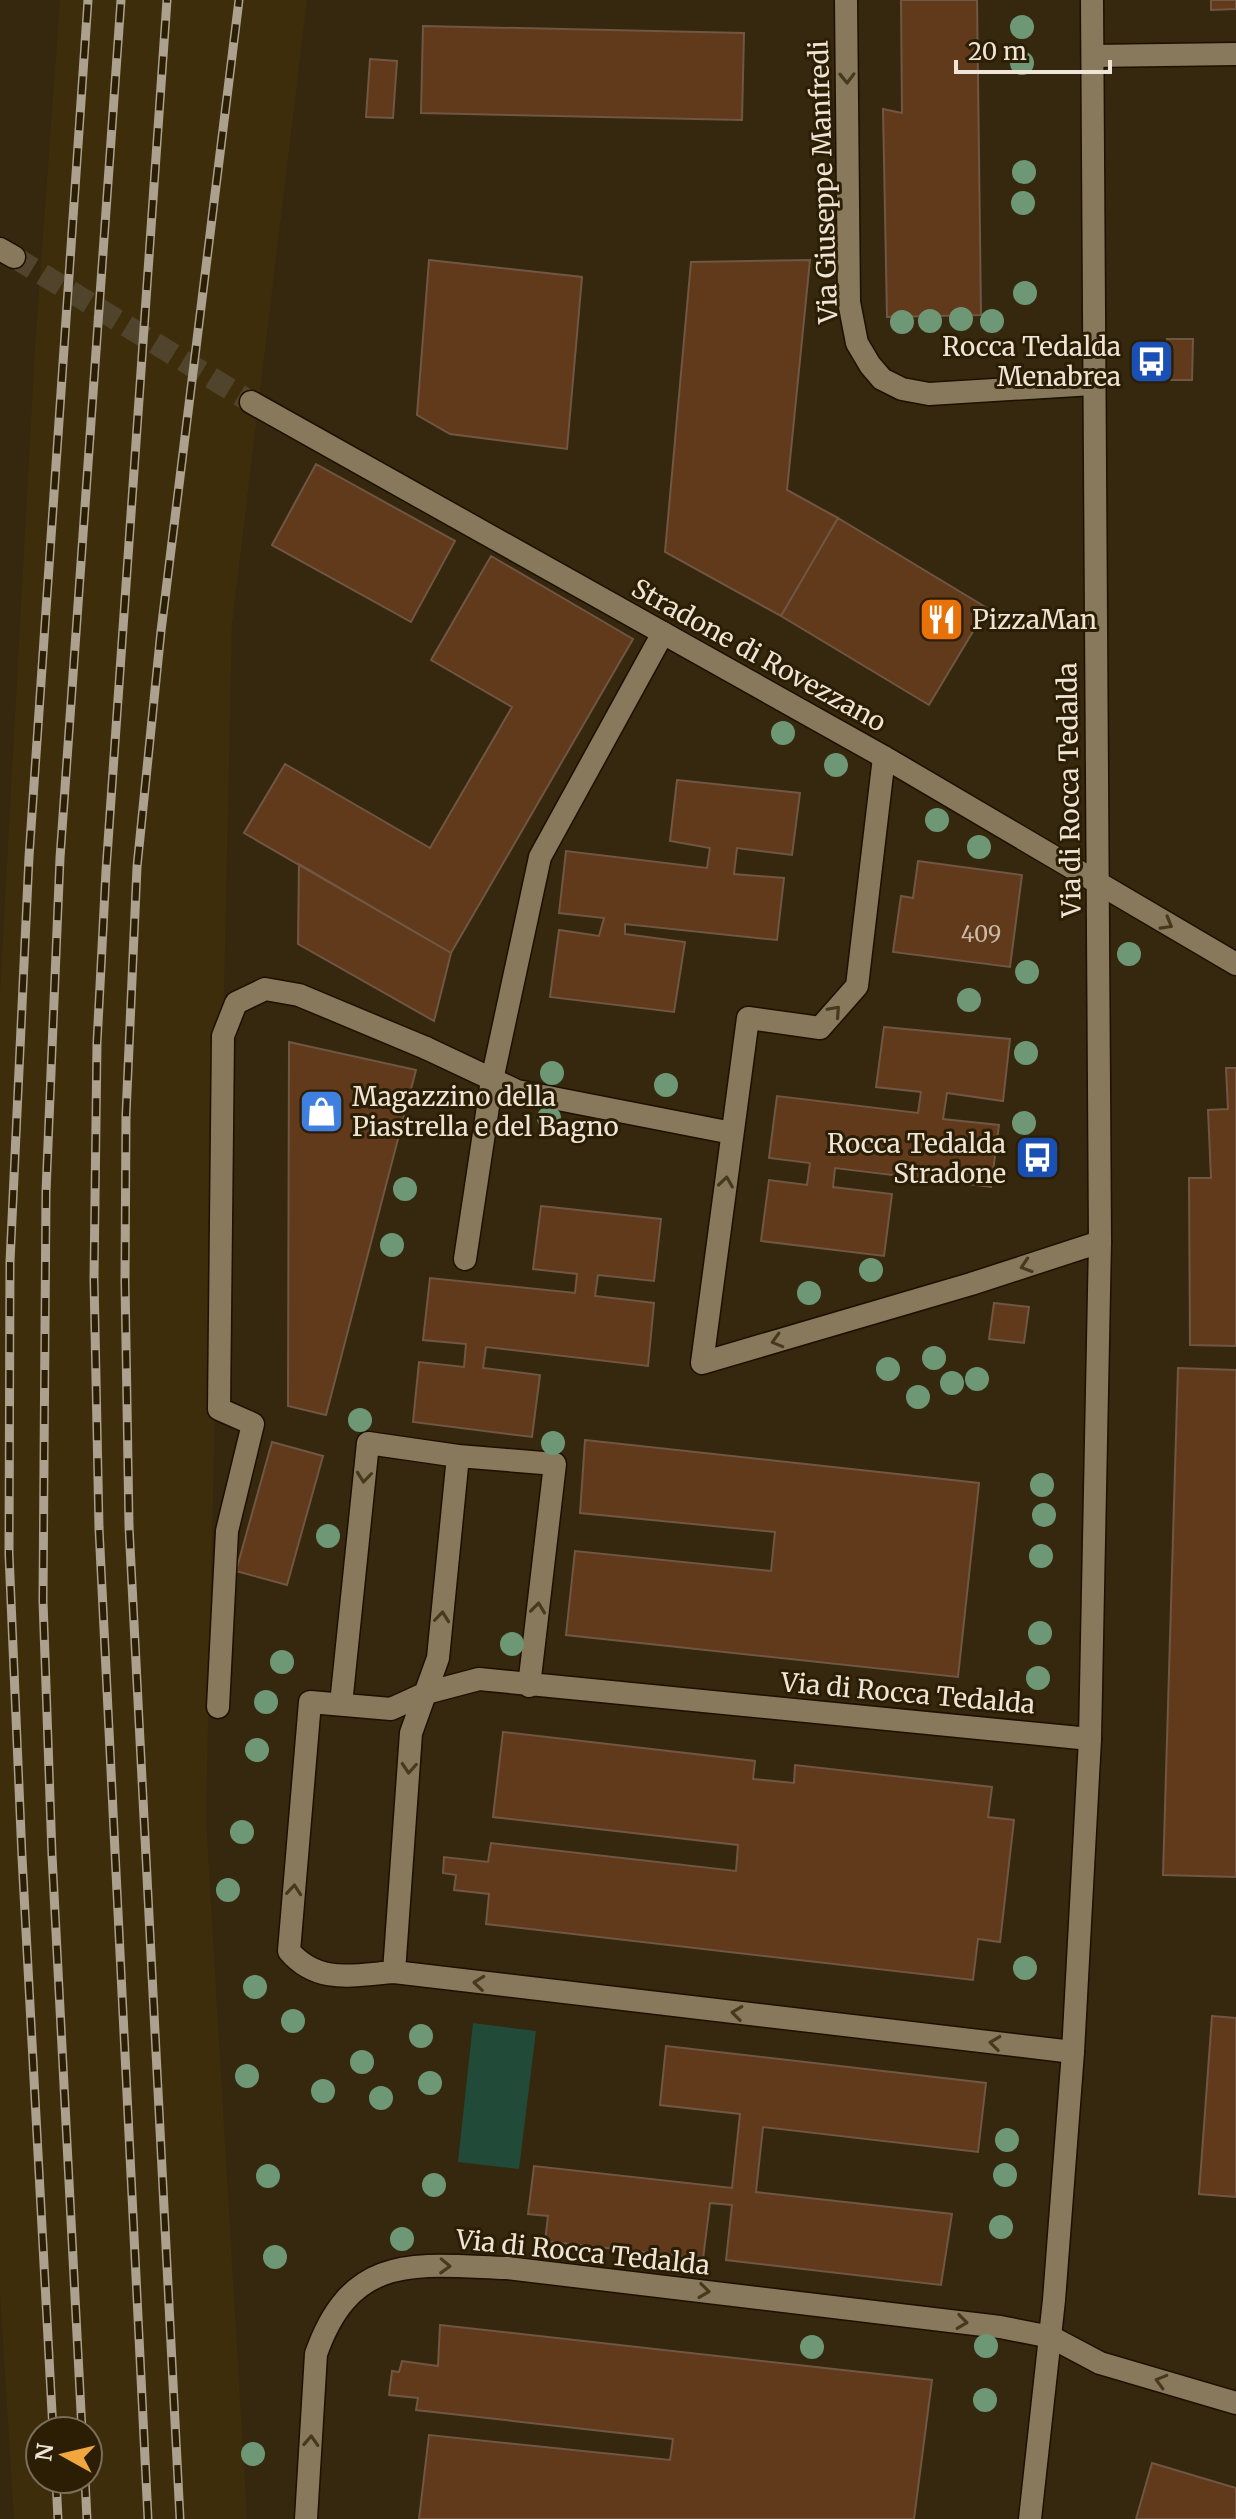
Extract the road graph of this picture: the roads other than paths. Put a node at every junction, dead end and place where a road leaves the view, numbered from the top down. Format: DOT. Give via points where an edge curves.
graph roads {
  1 [pos="846,0"];
  2 [pos="1092,0"];
  3 [pos="1236,54"];
  4 [pos="1093,56"];
  5 [pos="1093,384"];
  6 [pos="251,402"];
  7 [pos="663,633"];
  8 [pos="884,757"];
  9 [pos="1099,885"];
  10 [pos="1236,964"];
  11 [pos="492,1080"];
  12 [pos="732,1133"];
  13 [pos="1100,1242"];
  14 [pos="465,1259"];
  15 [pos="458,1456"];
  16 [pos="529,1686"];
  17 [pos="426,1693"];
  18 [pos="341,1704"];
  19 [pos="218,1707"];
  20 [pos="1090,1739"];
  21 [pos="394,1972"];
  22 [pos="1073,2052"];
  23 [pos="1051,2337"];
  24 [pos="1236,2403"];
  25 [pos="306,2519"];
  26 [pos="1030,2519"];
  1 -- 5 [label="street, Via Giuseppe Manfredi, one-way" via="849,302 857,343 870,365 882,379 916,393"];
  2 -- 4 [label="street, Via di Rocca Tedalda"];
  3 -- 4 [label="street"];
  4 -- 5 [label="street, Via di Rocca Tedalda"];
  5 -- 9 [label="street, Via di Rocca Tedalda"];
  6 -- 7 [label="street, Stradone di Rovezzano"];
  7 -- 8 [label="street, Stradone di Rovezzano"];
  7 -- 11 [label="street" via="540,857"];
  8 -- 9 [label="street, Stradone di Rovezzano"];
  12 -- 8 [label="street, one-way" via="748,1018 820,1028 857,986"];
  9 -- 10 [label="street, Stradone di Rovezzano, one-way"];
  9 -- 13 [label="street, Via di Rocca Tedalda"];
  11 -- 12 [label="street" via="517,1091"];
  11 -- 14 [label="street"];
  11 -- 19 [label="street" via="299,995 265,989 236,1003 223,1036 219,1409 253,1424 227,1531"];
  13 -- 12 [label="street, one-way" via="702,1363"];
  13 -- 20 [label="street, Via di Rocca Tedalda"];
  16 -- 15 [label="street, one-way" via="555,1464"];
  17 -- 15 [label="street, one-way" via="438,1658"];
  15 -- 18 [label="street, one-way" via="368,1443"];
  16 -- 17 [label="street, Via di Rocca Tedalda" via="479,1679"];
  16 -- 20 [label="street, Via di Rocca Tedalda"];
  17 -- 18 [label="street, Via di Rocca Tedalda" via="391,1709"];
  17 -- 21 [label="street, one-way" via="411,1733"];
  21 -- 18 [label="street, Via di Rocca Tedalda, one-way" via="332,1976 313,1971 289,1951 310,1702"];
  20 -- 22 [label="street, Via di Rocca Tedalda"];
  22 -- 21 [label="street, Via di Rocca Tedalda, one-way"];
  22 -- 23 [label="street, Via di Rocca Tedalda"];
  24 -- 23 [label="street, one-way" via="1100,2363"];
  25 -- 23 [label="street, Via di Rocca Tedalda, one-way" via="316,2354 323,2333 353,2291 397,2268 507,2268"];
  23 -- 26 [label="street, Via di Rocca Tedalda"];
}
